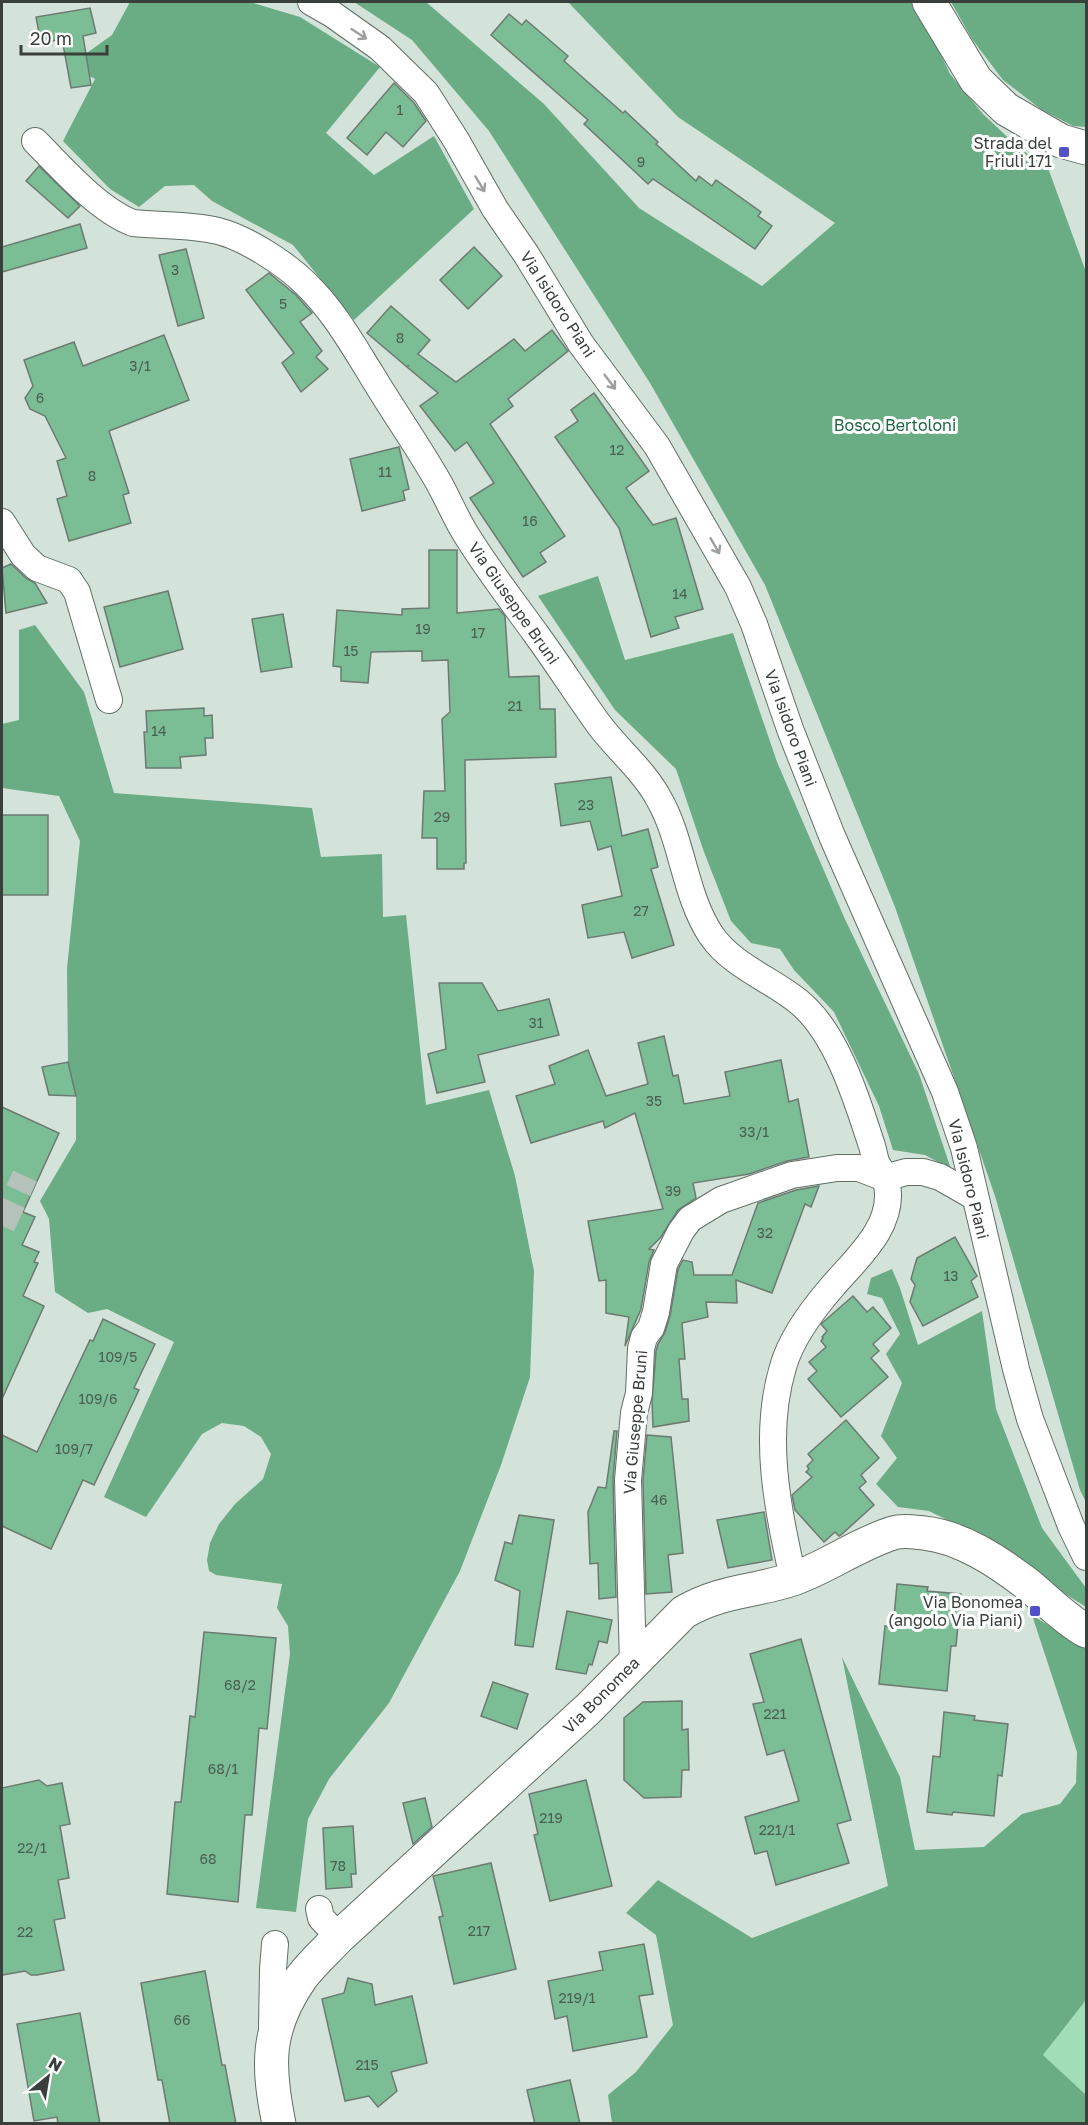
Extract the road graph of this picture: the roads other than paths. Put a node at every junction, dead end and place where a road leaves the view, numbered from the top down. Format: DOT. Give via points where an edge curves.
graph roads {
  1 [pos="311,2"];
  2 [pos="929,2"];
  3 [pos="35,141"];
  4 [pos="1086,148"];
  5 [pos="2,522"];
  6 [pos="109,700"];
  7 [pos="885,1178"];
  8 [pos="975,1197"];
  9 [pos="1086,1557"];
  10 [pos="793,1578"];
  11 [pos="1086,1631"];
  12 [pos="633,1664"];
  13 [pos="319,1909"];
  14 [pos="339,1937"];
  15 [pos="275,1944"];
  16 [pos="272,2043"];
  17 [pos="279,2124"];
  1 -- 8 [label="street, Via Isidoro Piani, one-way" via="380,48 426,93 581,344 657,446 728,568 754,624 832,836 945,1092"];
  2 -- 4 [label="street" via="976,80 1006,109 1061,141"];
  3 -- 7 [label="street, Via Giuseppe Bruni" via="120,218 133,223 218,231 240,240 293,271 331,311 438,482 465,533 602,727 651,783 663,806 689,888 713,938 728,954 803,1005 827,1033"];
  5 -- 6 [label="street" via="23,555 38,568 69,580 77,592"];
  7 -- 8 [label="street" via="923,1172"];
  7 -- 10 [label="street, Via Giuseppe Bruni" via="888,1208 880,1227 812,1315 783,1364 773,1461"];
  7 -- 12 [label="street, Via Giuseppe Bruni" via="860,1168 837,1168 771,1181 721,1200 690,1220 681,1231 664,1264 656,1312 641,1349 629,1468"];
  8 -- 9 [label="street, Via Isidoro Piani" via="1030,1419"];
  10 -- 11 [label="street, Via Bonomea" via="893,1533 936,1534 966,1545 1002,1566"];
  10 -- 12 [label="street, Via Bonomea" via="703,1601 684,1612"];
  12 -- 14 [label="street, Via Bonomea"];
  13 -- 14 [label="street" via="321,1918"];
  14 -- 16 [label="street, Via Bonomea" via="302,1976 282,2009"];
  15 -- 16 [label="street"];
  16 -- 17 [label="street, Via Bonomea" via="273,2093"];
}
